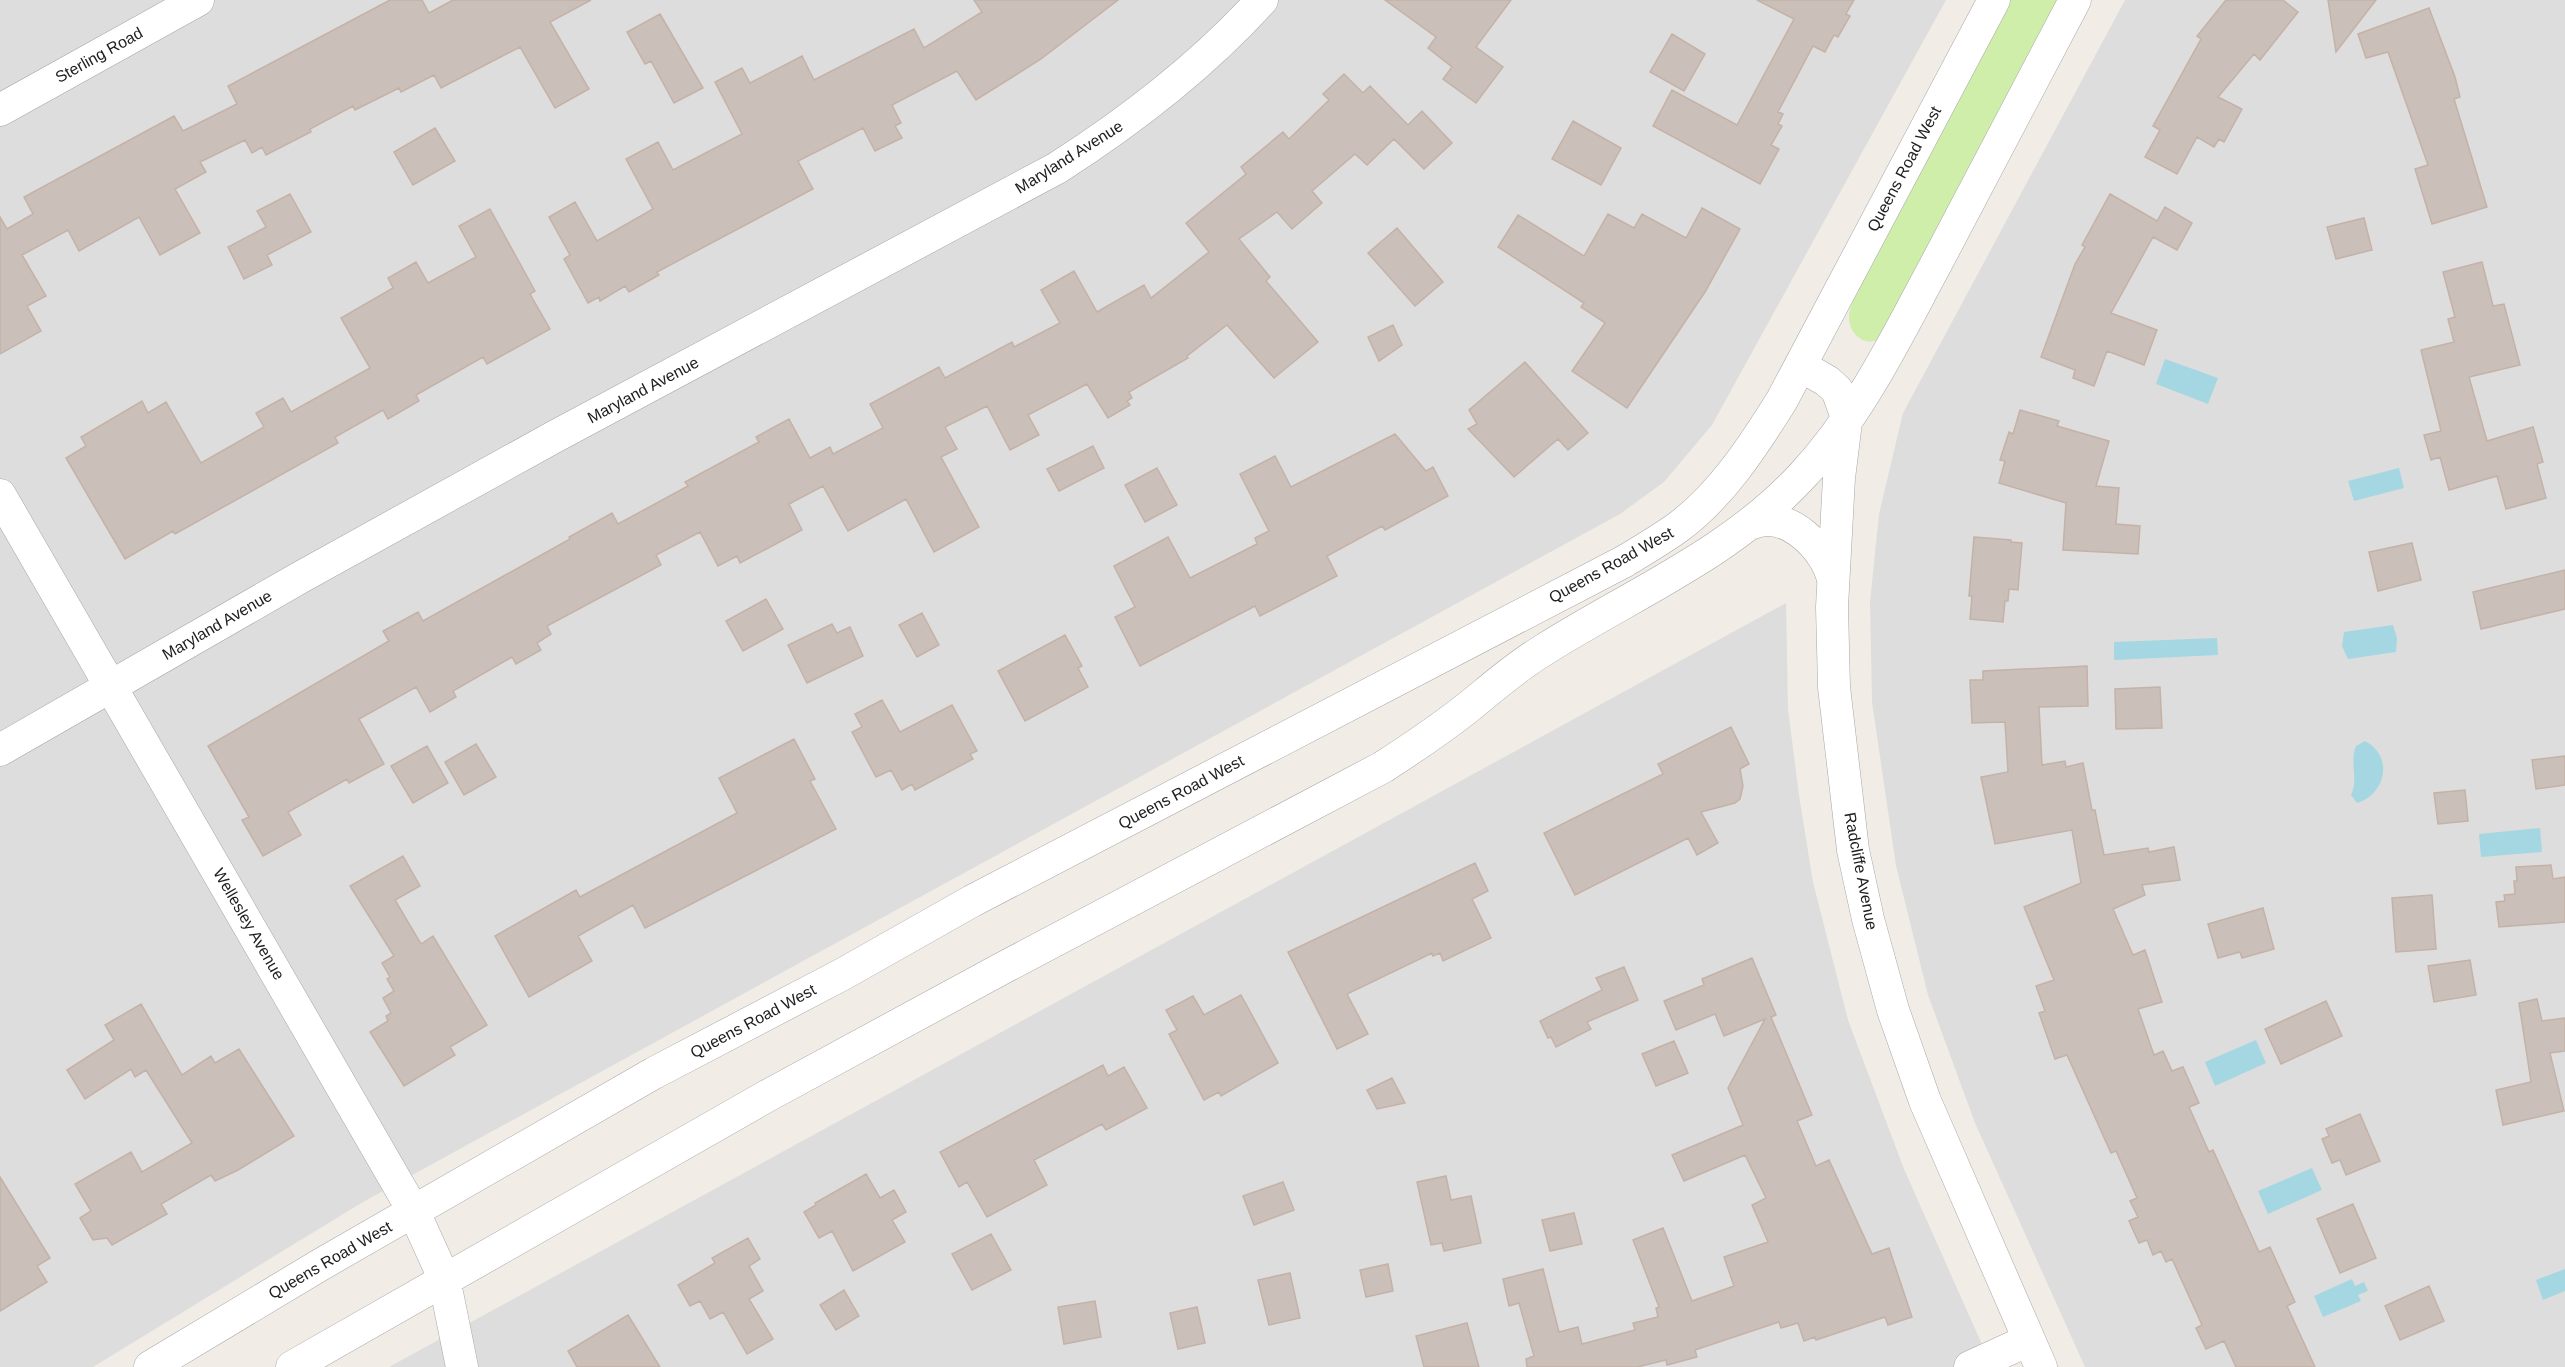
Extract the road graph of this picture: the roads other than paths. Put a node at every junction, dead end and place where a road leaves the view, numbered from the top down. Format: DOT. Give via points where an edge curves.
graph roads {
  1 [pos="198,0"];
  2 [pos="1262,0"];
  3 [pos="1994,0"];
  4 [pos="2075,0"];
  5 [pos="0,110"];
  6 [pos="1801,366"];
  7 [pos="1846,422"];
  8 [pos="0,495"];
  9 [pos="1753,523"];
  10 [pos="1833,580"];
  11 [pos="112,686"];
  12 [pos="0,750"];
  13 [pos="414,1212"];
  14 [pos="444,1278"];
  15 [pos="2035,1354"];
  16 [pos="150,1367"];
  17 [pos="292,1367"];
  18 [pos="462,1367"];
  19 [pos="1970,1367"];
  1 -- 5 [label="street, Sterling Road"];
  2 -- 11 [label="street, Maryland Avenue" via="1173,86 1057,168 554,437"];
  3 -- 6 [label="street, Queens Road West"];
  4 -- 7 [label="street" via="1901,331"];
  6 -- 7 [label="street, Radcliffe Avenue" via="1837,390"];
  6 -- 13 [label="street, Queens Road West" via="1762,432 1727,477 1692,516 1649,547 654,1073"];
  7 -- 9 [label="street" via="1801,477"];
  7 -- 10 [label="street, Radcliffe Avenue"];
  8 -- 11 [label="street, Wellesley Avenue"];
  9 -- 10 [label="street" via="1780,523 1808,538 1826,559"];
  9 -- 14 [label="street" via="1541,651 1428,738 1383,767 884,1032"];
  10 -- 15 [label="street, Radcliffe Avenue" via="1834,687 1853,850 1870,926 1893,1010 1925,1101"];
  11 -- 12 [label="street, Maryland Avenue"];
  11 -- 13 [label="street, Wellesley Avenue"];
  13 -- 14 [label="street, Wellesley Avenue"];
  13 -- 16 [label="street, Queens Road West"];
  14 -- 17 [label="street"];
  14 -- 18 [label="street, Wellesley Avenue"];
  15 -- 19 [label="street"];
}
